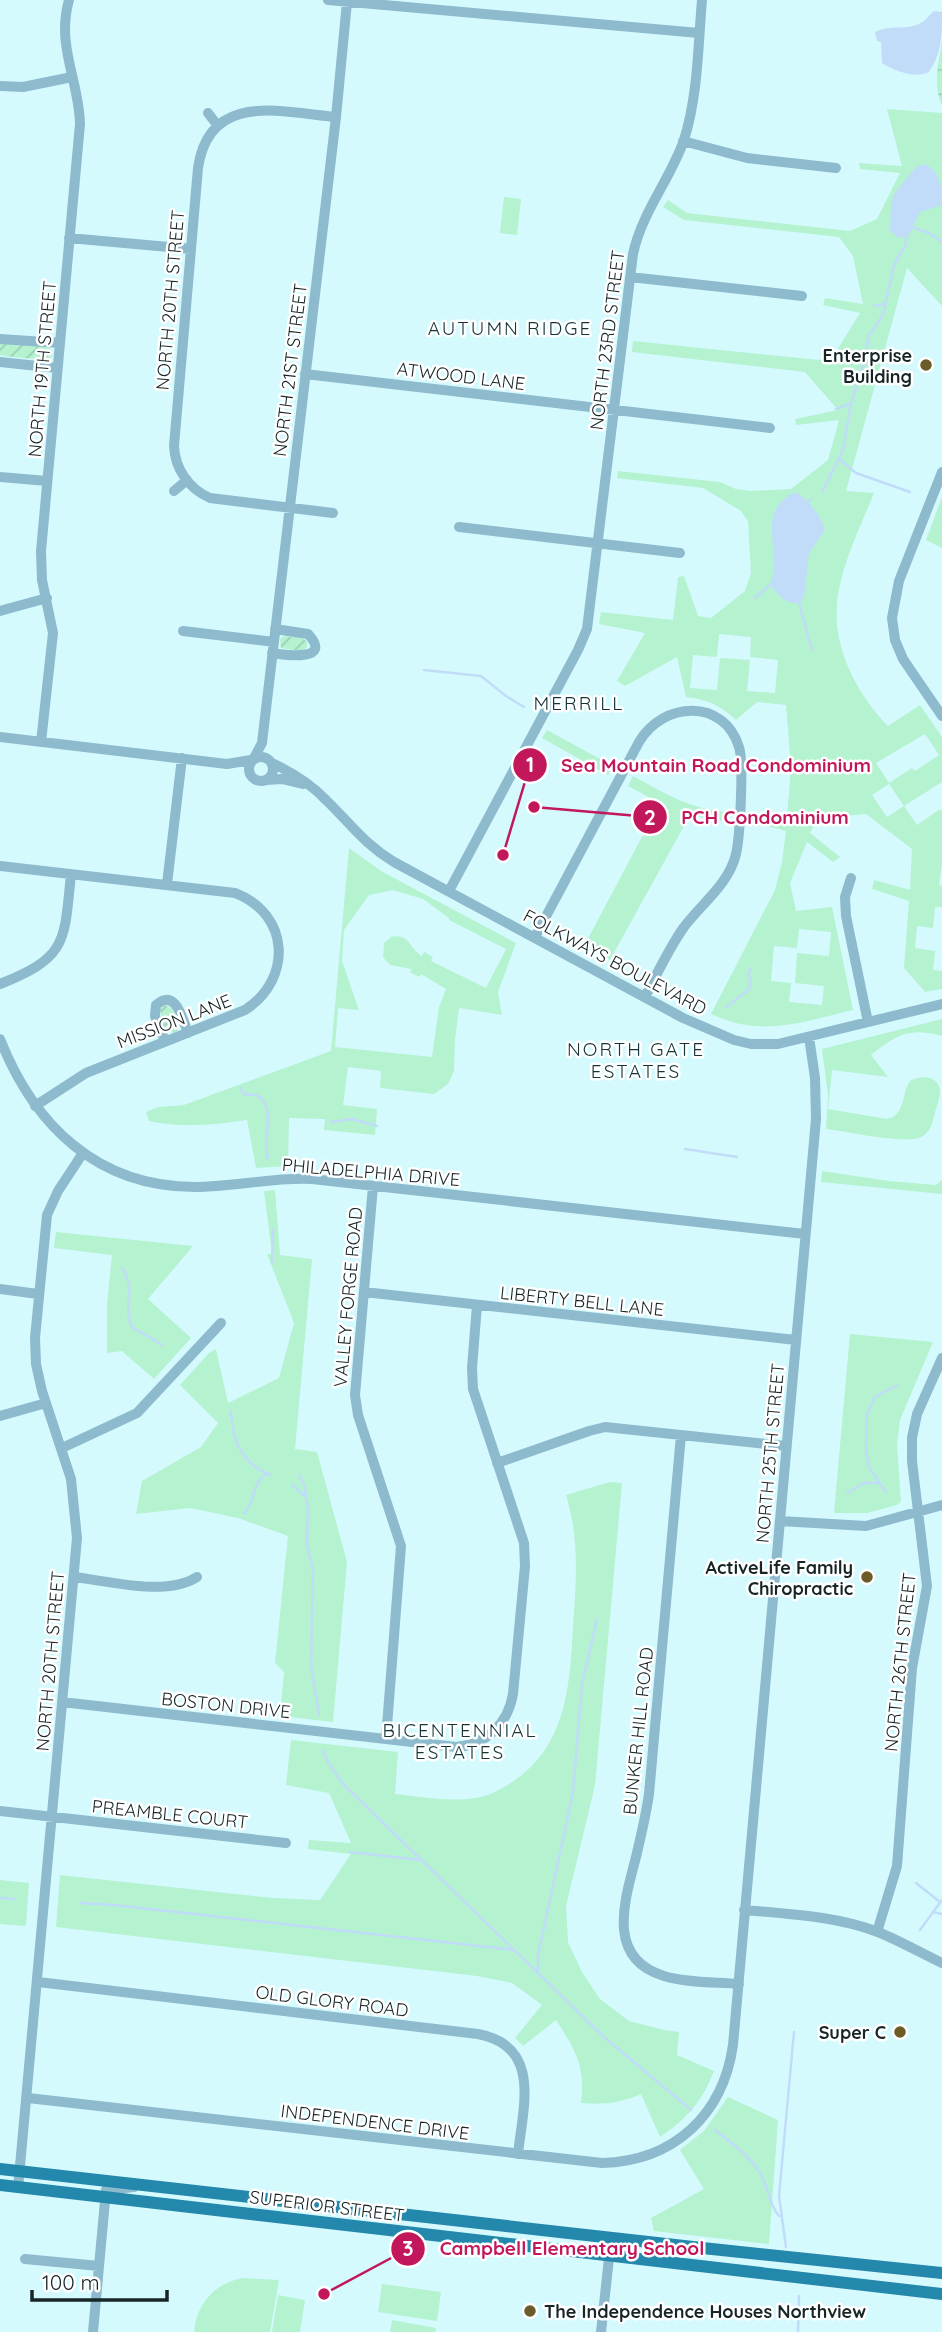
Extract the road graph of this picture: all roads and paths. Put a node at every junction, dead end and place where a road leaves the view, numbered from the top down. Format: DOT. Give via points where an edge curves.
graph roads {
  1 [pos="69,0"];
  2 [pos="328,0"];
  3 [pos="702,0"];
  4 [pos="347,2"];
  5 [pos="699,33"];
  6 [pos="72,77"];
  7 [pos="0,86"];
  8 [pos="208,113"];
  9 [pos="336,117"];
  10 [pos="218,126"];
  11 [pos="684,141"];
  12 [pos="836,168"];
  13 [pos="69,238"];
  14 [pos="191,249"];
  15 [pos="630,277"];
  16 [pos="802,296"];
  17 [pos="0,339"];
  18 [pos="60,343"];
  19 [pos="0,362"];
  20 [pos="57,368"];
  21 [pos="305,374"];
  22 [pos="614,410"];
  23 [pos="770,428"];
  24 [pos="942,472"];
  25 [pos="0,477"];
  26 [pos="187,480"];
  27 [pos="47,481"];
  28 [pos="174,491"];
  29 [pos="289,509"];
  30 [pos="333,513"];
  31 [pos="459,527"];
  32 [pos="597,544"];
  33 [pos="680,554"];
  34 [pos="47,598"];
  35 [pos="0,611"];
  36 [pos="275,629"];
  37 [pos="183,631"];
  38 [pos="274,642"];
  39 [pos="272,653"];
  40 [pos="942,716"];
  41 [pos="0,737"];
  42 [pos="41,742"];
  43 [pos="262,743"];
  44 [pos="182,758"];
  45 [pos="253,759"];
  46 [pos="270,761"];
  47 [pos="227,764"];
  48 [pos="251,776"];
  49 [pos="266,780"];
  50 [pos="310,787"];
  51 [pos="0,866"];
  52 [pos="71,874"];
  53 [pos="851,877"];
  54 [pos="167,884"];
  55 [pos="449,891"];
  56 [pos="535,937"];
  57 [pos="0,984"];
  58 [pos="645,997"];
  59 [pos="942,1004"];
  60 [pos="868,1022"];
  61 [pos="188,1033"];
  62 [pos="809,1037"];
  63 [pos="0,1039"];
  64 [pos="165,1041"];
  65 [pos="35,1106"];
  66 [pos="83,1153"];
  67 [pos="373,1186"];
  68 [pos="805,1234"];
  69 [pos="0,1289"];
  70 [pos="364,1292"];
  71 [pos="38,1294"];
  72 [pos="477,1305"];
  73 [pos="221,1323"];
  74 [pos="796,1340"];
  75 [pos="942,1358"];
  76 [pos="46,1404"];
  77 [pos="0,1416"];
  78 [pos="681,1435"];
  79 [pos="786,1446"];
  80 [pos="62,1448"];
  81 [pos="498,1463"];
  82 [pos="942,1505"];
  83 [pos="917,1512"];
  84 [pos="780,1521"];
  85 [pos="74,1577"];
  86 [pos="197,1577"];
  87 [pos="62,1702"];
  88 [pos="386,1739"];
  89 [pos="0,1811"];
  90 [pos="51,1816"];
  91 [pos="286,1843"];
  92 [pos="744,1910"];
  93 [pos="877,1932"];
  94 [pos="942,1963"];
  95 [pos="38,1982"];
  96 [pos="739,1984"];
  97 [pos="28,2098"];
  98 [pos="704,2116"];
  99 [pos="518,2154"];
  100 [pos="0,2169"];
  101 [pos="20,2171"];
  102 [pos="0,2185"];
  103 [pos="138,2185"];
  104 [pos="18,2188"];
  105 [pos="105,2198"];
  106 [pos="329,2206"];
  107 [pos="275,2217"];
  108 [pos="579,2235"];
  109 [pos="638,2241"];
  110 [pos="531,2246"];
  111 [pos="608,2255"];
  112 [pos="25,2259"];
  113 [pos="99,2266"];
  114 [pos="942,2273"];
  115 [pos="942,2294"];
  116 [pos="93,2332"];
  117 [pos="601,2332"];
  1 -- 6 [label="street, NORTH 19TH STREET" via="64,39"];
  2 -- 4 [label="street"];
  3 -- 5 [label="street, NORTH 23RD STREET"];
  4 -- 5 [label="street"];
  4 -- 9 [label="street, NORTH 21ST STREET"];
  5 -- 11 [label="street, NORTH 23RD STREET"];
  6 -- 7 [label="street" via="23,88"];
  6 -- 13 [label="street, NORTH 19TH STREET" via="80,124"];
  8 -- 10 [label="street"];
  9 -- 10 [label="street" via="253,111 236,114"];
  9 -- 21 [label="street, NORTH 21ST STREET"];
  10 -- 14 [label="street, NORTH 20TH STREET" via="201,152"];
  11 -- 12 [label="street" via="747,158"];
  11 -- 15 [label="street, NORTH 23RD STREET" via="639,232"];
  13 -- 14 [label="street"];
  13 -- 18 [label="street, NORTH 19TH STREET"];
  14 -- 26 [label="street, NORTH 20TH STREET" via="173,446"];
  15 -- 16 [label="street"];
  15 -- 22 [label="street, NORTH 23RD STREET"];
  17 -- 18 [label="street"];
  18 -- 20 [label="street, NORTH 19TH STREET"];
  19 -- 20 [label="street"];
  20 -- 27 [label="street, NORTH 19TH STREET"];
  21 -- 22 [label="street, ATWOOD LANE"];
  21 -- 29 [label="street, NORTH 21ST STREET"];
  22 -- 23 [label="street, ATWOOD LANE"];
  22 -- 32 [label="street, NORTH 23RD STREET"];
  24 -- 40 [label="street" via="899,580 892,618 903,659"];
  25 -- 27 [label="street"];
  26 -- 28 [label="street"];
  26 -- 29 [label="street" via="216,500"];
  27 -- 34 [label="street, NORTH 19TH STREET" via="41,558"];
  29 -- 30 [label="street"];
  29 -- 36 [label="street, NORTH 21ST STREET"];
  31 -- 32 [label="street"];
  32 -- 33 [label="street"];
  32 -- 55 [label="street, NORTH 23RD STREET" via="587,629"];
  34 -- 35 [label="street"];
  34 -- 42 [label="street, NORTH 19TH STREET" via="53,644"];
  36 -- 38 [label="street, NORTH 21ST STREET"];
  36 -- 39 [label="street" via="308,634 313,647 305,656"];
  37 -- 38 [label="street"];
  38 -- 39 [label="street, NORTH 21ST STREET"];
  39 -- 43 [label="street, NORTH 21ST STREET"];
  41 -- 42 [label="street"];
  42 -- 44 [label="street"];
  43 -- 45 [label="street, NORTH 21ST STREET"];
  43 -- 46 [label="street, NORTH 21ST STREET"];
  44 -- 47 [label="street"];
  44 -- 54 [label="street"];
  45 -- 46 [label="street" via="261,756"];
  45 -- 47 [label="street"];
  45 -- 48 [label="street" via="248,768"];
  46 -- 49 [label="street" via="272,773"];
  46 -- 50 [label="street, FOLKWAYS BOULEVARD"];
  47 -- 48 [label="street"];
  48 -- 49 [label="street"];
  49 -- 50 [label="street, FOLKWAYS BOULEVARD" via="282,779"];
  50 -- 55 [label="street, FOLKWAYS BOULEVARD" via="376,850"];
  51 -- 52 [label="street, MISSION LANE"];
  52 -- 54 [label="street, MISSION LANE"];
  52 -- 57 [label="street" via="65,925 55,952 30,972"];
  53 -- 60 [label="street" via="846,916"];
  54 -- 61 [label="street, MISSION LANE" via="223,890 250,900 270,921 279,948 277,971 264,996 245,1010"];
  55 -- 56 [label="street, FOLKWAYS BOULEVARD"];
  56 -- 58 [label="street, FOLKWAYS BOULEVARD"];
  56 -- 58 [label="street" via="649,727 677,712 707,714 729,729 741,752 736,854 724,881 678,935"];
  58 -- 62 [label="street, FOLKWAYS BOULEVARD" via="734,1040 769,1045"];
  59 -- 60 [label="street, FOLKWAYS BOULEVARD"];
  60 -- 62 [label="street, FOLKWAYS BOULEVARD"];
  61 -- 64 [label="street, MISSION LANE"];
  61 -- 64 [label="street" via="177,1005 163,1000 155,1013"];
  62 -- 68 [label="street, NORTH 25TH STREET" via="817,1103"];
  63 -- 65 [label="street, PHILADELPHIA DRIVE"];
  64 -- 65 [label="street, MISSION LANE" via="86,1073"];
  65 -- 66 [label="street, PHILADELPHIA DRIVE"];
  66 -- 67 [label="street, PHILADELPHIA DRIVE" via="124,1174 170,1185 211,1187 296,1178"];
  66 -- 71 [label="street, NORTH 20TH STREET" via="48,1209"];
  67 -- 68 [label="street, PHILADELPHIA DRIVE"];
  67 -- 70 [label="street, VALLEY FORGE ROAD"];
  68 -- 74 [label="street, NORTH 25TH STREET"];
  69 -- 71 [label="street"];
  70 -- 72 [label="street, LIBERTY BELL LANE"];
  70 -- 88 [label="street, VALLEY FORGE ROAD" via="356,1407 401,1550"];
  71 -- 76 [label="street, NORTH 20TH STREET" via="35,1355"];
  72 -- 74 [label="street, LIBERTY BELL LANE"];
  72 -- 81 [label="street, BOSTON DRIVE" via="472,1382"];
  73 -- 80 [label="street" via="138,1413"];
  74 -- 79 [label="street, NORTH 25TH STREET"];
  75 -- 83 [label="street, NORTH 26TH STREET" via="912,1430"];
  76 -- 77 [label="street"];
  76 -- 80 [label="street, NORTH 20TH STREET"];
  78 -- 79 [label="street"];
  78 -- 81 [label="street" via="599,1428"];
  78 -- 96 [label="street, BUNKER HILL ROAD" via="649,1794 622,1922 631,1950 655,1972 678,1979"];
  79 -- 84 [label="street, NORTH 25TH STREET"];
  80 -- 85 [label="street, NORTH 20TH STREET" via="76,1514"];
  81 -- 88 [label="street, BOSTON DRIVE" via="523,1538 525,1559 509,1710 493,1732 470,1745"];
  82 -- 83 [label="street"];
  83 -- 84 [label="street" via="866,1526"];
  83 -- 93 [label="street, NORTH 26TH STREET" via="926,1561 926,1594 911,1674 897,1866"];
  84 -- 92 [label="street, NORTH 25TH STREET"];
  85 -- 86 [label="street" via="166,1587"];
  85 -- 87 [label="street, NORTH 20TH STREET"];
  87 -- 88 [label="street, BOSTON DRIVE"];
  87 -- 90 [label="street, NORTH 20TH STREET"];
  89 -- 90 [label="street, PREAMBLE COURT"];
  90 -- 91 [label="street, PREAMBLE COURT"];
  90 -- 95 [label="street, NORTH 20TH STREET"];
  92 -- 93 [label="street" via="821,1918"];
  92 -- 96 [label="street, NORTH 25TH STREET"];
  93 -- 94 [label="street"];
  95 -- 97 [label="street, NORTH 20TH STREET"];
  95 -- 99 [label="street, OLD GLORY ROAD" via="495,2039 511,2050 524,2075"];
  96 -- 98 [label="street, NORTH 25TH STREET" via="730,2066"];
  97 -- 99 [label="street, INDEPENDENCE DRIVE"];
  97 -- 101 [label="street, NORTH 20TH STREET"];
  98 -- 99 [label="street, INDEPENDENCE DRIVE" via="669,2145 626,2161 598,2163"];
  100 -- 101 [label="main road, SUPERIOR STREET"];
  101 -- 103 [label="main road, SUPERIOR STREET"];
  101 -- 104 [label="street, NORTH 20TH STREET"];
  102 -- 104 [label="main road, SUPERIOR STREET"];
  103 -- 105 [label="street" via="109,2188"];
  103 -- 106 [label="main road, SUPERIOR STREET"];
  104 -- 105 [label="main road, SUPERIOR STREET"];
  105 -- 107 [label="main road, SUPERIOR STREET"];
  105 -- 113 [label="street"];
  106 -- 107 [label="main road" via="330,2213 293,2210"];
  106 -- 108 [label="main road, SUPERIOR STREET"];
  107 -- 110 [label="main road, SUPERIOR STREET"];
  108 -- 109 [label="main road, SUPERIOR STREET"];
  108 -- 110 [label="main road" via="585,2241 547,2240"];
  109 -- 111 [label="street" via="615,2246"];
  109 -- 114 [label="main road, SUPERIOR STREET"];
  110 -- 111 [label="main road, SUPERIOR STREET"];
  111 -- 115 [label="main road, SUPERIOR STREET"];
  111 -- 117 [label="street"];
  112 -- 113 [label="street"];
  113 -- 116 [label="street"];
}
